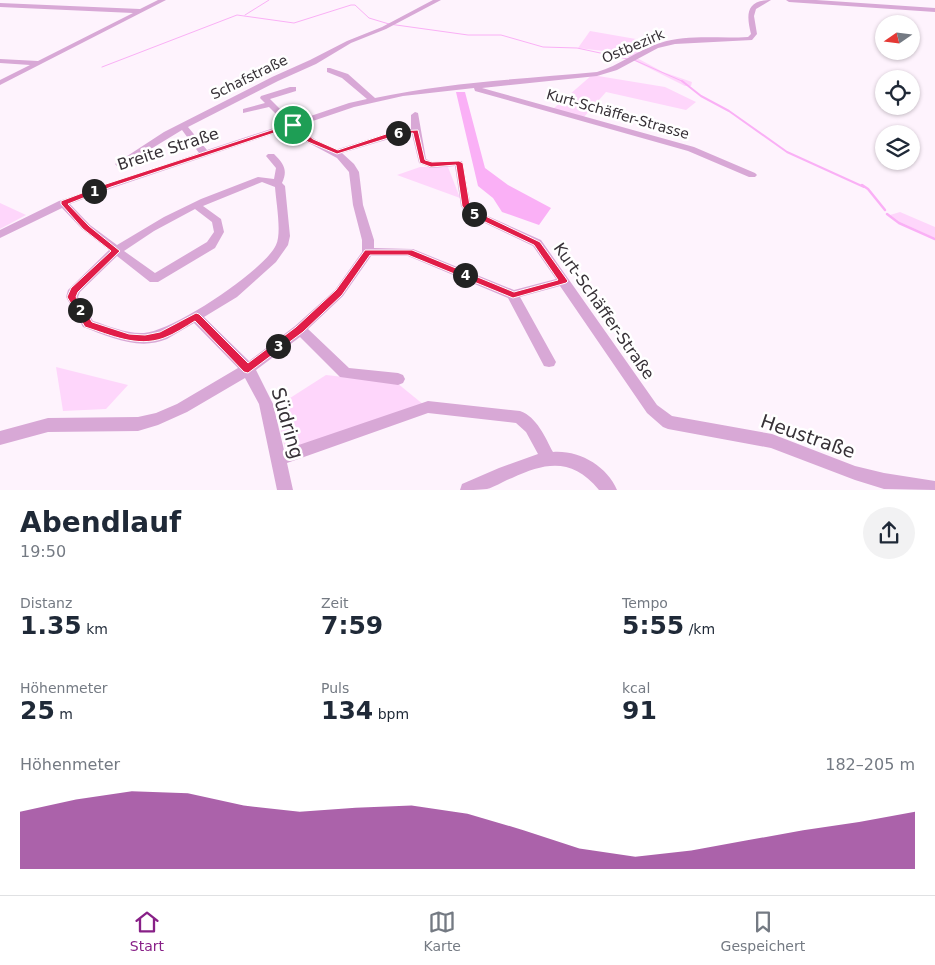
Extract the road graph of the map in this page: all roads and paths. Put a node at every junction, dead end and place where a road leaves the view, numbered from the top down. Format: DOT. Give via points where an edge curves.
graph roads {
  1 [pos="4,0"];
  2 [pos="163,0"];
  3 [pos="438,0"];
  4 [pos="768,0"];
  5 [pos="788,0"];
  6 [pos="130,1"];
  7 [pos="0,4"];
  8 [pos="120,9"];
  9 [pos="935,10"];
  10 [pos="142,11"];
  11 [pos="0,61"];
  12 [pos="41,63"];
  13 [pos="330,70"];
  14 [pos="0,83"];
  15 [pos="474,86"];
  16 [pos="293,89"];
  17 [pos="372,99"];
  18 [pos="270,104"];
  19 [pos="246,111"];
  20 [pos="415,114"];
  21 [pos="293,125"];
  22 [pos="183,126"];
  23 [pos="416,131"];
  24 [pos="337,152"];
  25 [pos="205,154"];
  26 [pos="271,156"];
  27 [pos="120,164"];
  28 [pos="752,175"];
  29 [pos="277,183"];
  30 [pos="63,203"];
  31 [pos="196,205"];
  32 [pos="0,234"];
  33 [pos="116,251"];
  34 [pos="368,252"];
  35 [pos="563,281"];
  36 [pos="513,295"];
  37 [pos="196,317"];
  38 [pos="300,329"];
  39 [pos="549,362"];
  40 [pos="248,369"];
  41 [pos="398,379"];
  42 [pos="668,422"];
  43 [pos="0,438"];
  44 [pos="548,458"];
  45 [pos="279,459"];
  46 [pos="935,489"];
  47 [pos="284,490"];
  48 [pos="468,490"];
  49 [pos="609,490"];
  1 -- 7 [label="street"];
  2 -- 10 [label="street"];
  3 -- 22 [label="street, Schafstraße"];
  4 -- 15 [label="street, Ostbezirk" via="752,9 754,34 750,39 677,41 651,48 604,72"];
  5 -- 9 [label="street"];
  6 -- 8 [label="street"];
  7 -- 8 [label="street"];
  8 -- 10 [label="street"];
  10 -- 12 [label="street"];
  11 -- 12 [label="street"];
  12 -- 14 [label="street"];
  13 -- 17 [label="street" via="344,76"];
  15 -- 17 [label="street, Breite Straße"];
  15 -- 28 [label="street, Kurt-Schäffer-Strasse" via="691,149"];
  16 -- 18 [label="street" via="264,98"];
  17 -- 21 [label="street, Breite Straße"];
  18 -- 19 [label="street"];
  18 -- 21 [label="street"];
  20 -- 23 [label="street"];
  21 -- 24 [label="street" via="310,140"];
  21 -- 25 [label="street, Breite Straße"];
  22 -- 25 [label="street"];
  22 -- 27 [label="street, Schafstraße"];
  23 -- 24 [label="street" via="398,133"];
  23 -- 35 [label="street, Kurt-Schäffer-Straße" via="422,161 431,164 459,163 466,206 470,212 537,243"];
  24 -- 34 [label="street" via="354,172"];
  25 -- 30 [label="street, Breite Straße"];
  26 -- 29 [label="street" via="281,166 282,174"];
  29 -- 31 [label="street" via="261,179"];
  29 -- 37 [label="street" via="280,186 282,245 272,259 233,294"];
  30 -- 32 [label="street, Breite Straße"];
  30 -- 33 [label="street"];
  31 -- 33 [label="street"];
  31 -- 33 [label="street" via="217,221 218,232 211,245 154,279"];
  33 -- 37 [label="street" via="74,290 72,297 88,324 129,338 145,338 162,335"];
  34 -- 36 [label="street" via="409,252"];
  34 -- 38 [label="street" via="339,292"];
  35 -- 36 [label="street"];
  35 -- 42 [label="street, Kurt-Schäffer-Straße" via="652,409"];
  36 -- 39 [label="street"];
  37 -- 40 [label="street, Südring"];
  38 -- 40 [label="street"];
  38 -- 41 [label="street" via="345,373"];
  40 -- 43 [label="street" via="158,419 138,424 48,425"];
  40 -- 45 [label="street, Südring" via="266,404"];
  42 -- 46 [label="street, Heustraße" via="772,440 855,473"];
  44 -- 45 [label="street" via="531,427 520,417 428,407"];
  44 -- 48 [label="street"];
  44 -- 49 [label="street" via="571,458 588,466"];
  45 -- 47 [label="street, Südring"];
}
